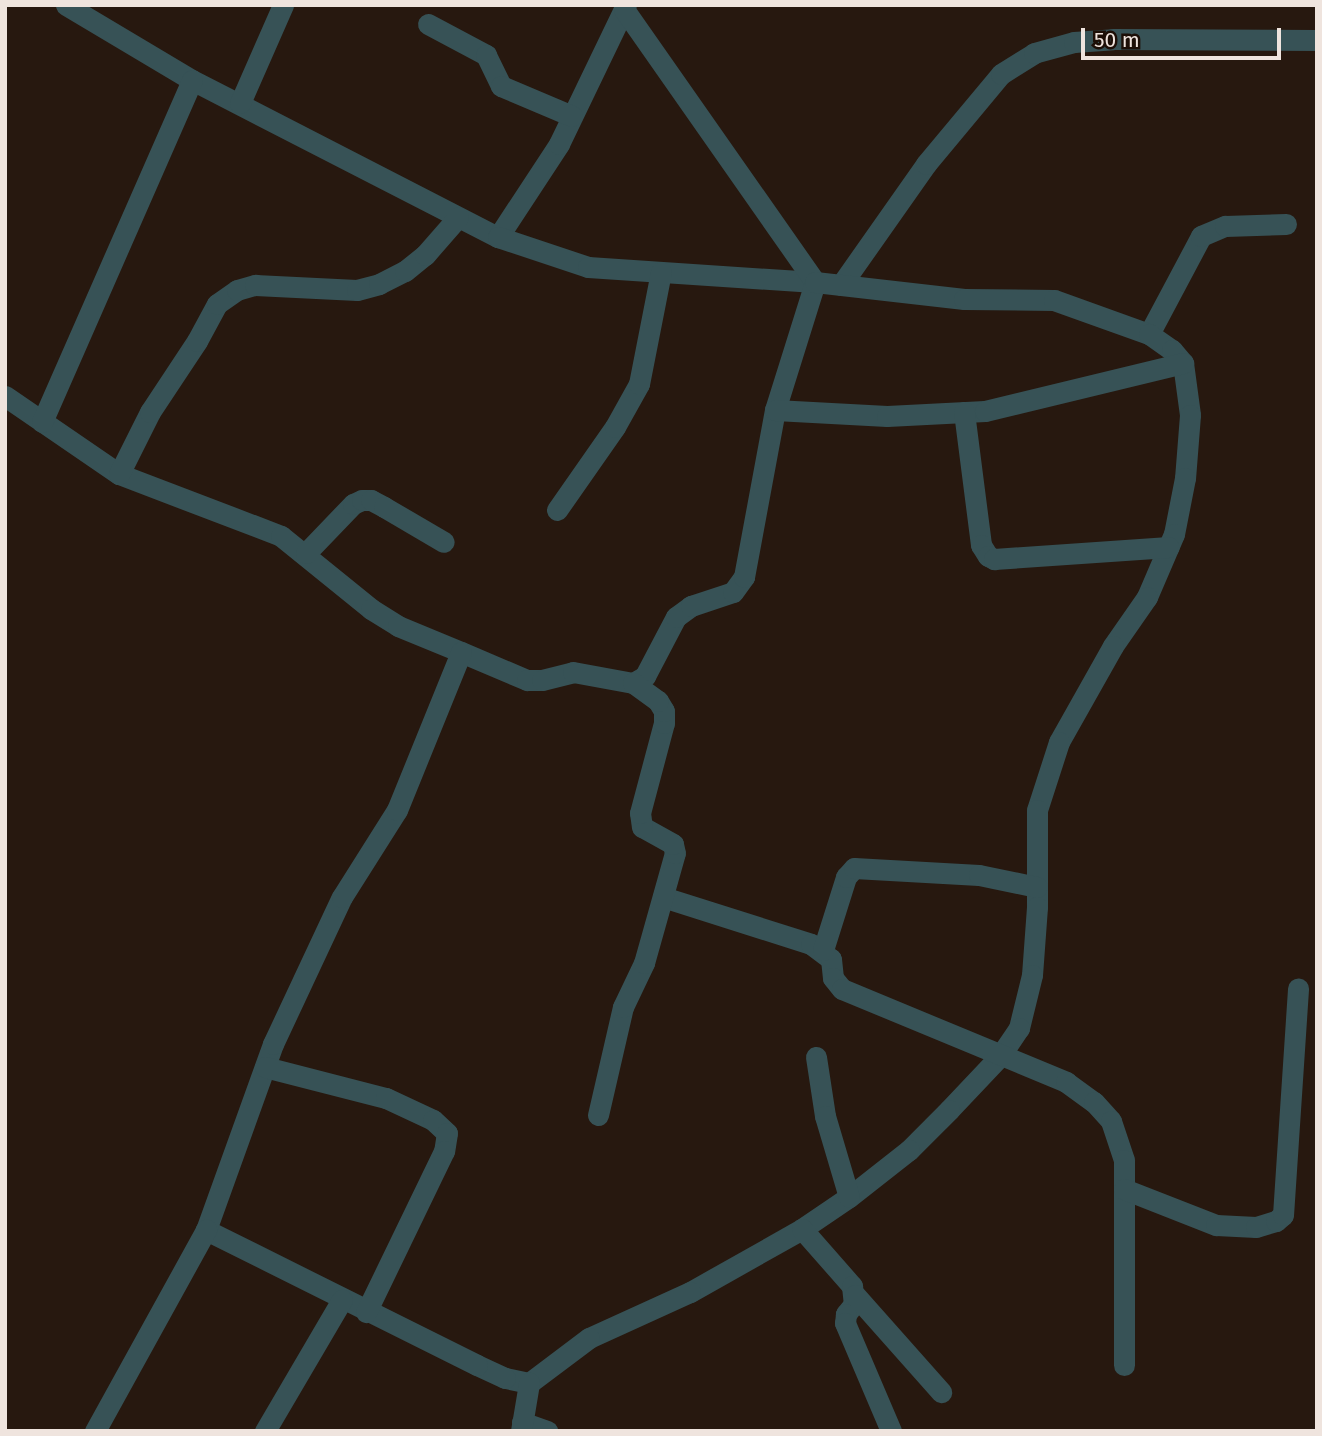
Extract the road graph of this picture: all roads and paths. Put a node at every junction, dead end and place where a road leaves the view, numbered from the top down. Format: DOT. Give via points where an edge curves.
graph roads {
  1 [pos="66,5"];
  2 [pos="283,5"];
  3 [pos="625,7"];
  4 [pos="428,24"];
  5 [pos="1317,40"];
  6 [pos="192,80"];
  7 [pos="240,103"];
  8 [pos="572,116"];
  9 [pos="458,216"];
  10 [pos="1286,225"];
  11 [pos="498,237"];
  12 [pos="661,272"];
  13 [pos="815,282"];
  14 [pos="841,285"];
  15 [pos="1149,334"];
  16 [pos="1182,363"];
  17 [pos="5,396"];
  18 [pos="775,410"];
  19 [pos="964,412"];
  20 [pos="42,422"];
  21 [pos="119,474"];
  22 [pos="557,510"];
  23 [pos="444,542"];
  24 [pos="1168,547"];
  25 [pos="306,553"];
  26 [pos="461,652"];
  27 [pos="633,683"];
  28 [pos="1037,887"];
  29 [pos="663,897"];
  30 [pos="823,950"];
  31 [pos="1298,988"];
  32 [pos="1000,1056"];
  33 [pos="816,1057"];
  34 [pos="265,1067"];
  35 [pos="598,1115"];
  36 [pos="1124,1189"];
  37 [pos="849,1197"];
  38 [pos="802,1229"];
  39 [pos="206,1230"];
  40 [pos="855,1295"];
  41 [pos="342,1300"];
  42 [pos="366,1312"];
  43 [pos="1124,1365"];
  44 [pos="529,1383"];
  45 [pos="941,1392"];
  46 [pos="522,1427"];
  47 [pos="95,1431"];
  48 [pos="265,1431"];
  49 [pos="547,1431"];
  50 [pos="891,1431"];
  1 -- 6 [label="street"];
  2 -- 7 [label="street"];
  3 -- 8 [label="street"];
  3 -- 13 [label="street"];
  4 -- 8 [label="street" via="486,55 501,86"];
  5 -- 14 [label="street" via="1113,40 1074,42 1034,53 1001,74 926,164"];
  6 -- 7 [label="street"];
  6 -- 20 [label="street"];
  7 -- 9 [label="street"];
  8 -- 11 [label="street" via="559,144"];
  9 -- 11 [label="street"];
  9 -- 21 [label="street" via="425,254 379,284 357,290 256,285 237,290 217,304 150,412"];
  10 -- 15 [label="street" via="1224,226 1201,236"];
  11 -- 12 [label="street" via="588,267"];
  12 -- 13 [label="street"];
  12 -- 22 [label="street" via="639,384"];
  13 -- 14 [label="street"];
  13 -- 18 [label="street"];
  14 -- 15 [label="street" via="964,299 1054,300"];
  15 -- 16 [label="street"];
  16 -- 19 [label="street" via="985,411"];
  16 -- 24 [label="street" via="1190,415 1181,506"];
  17 -- 20 [label="street"];
  18 -- 19 [label="street" via="887,416"];
  18 -- 27 [label="street" via="744,577 733,592 691,606 676,617 645,676"];
  19 -- 24 [label="street" via="981,545 988,556"];
  20 -- 21 [label="street"];
  21 -- 25 [label="street" via="281,536"];
  23 -- 25 [label="street" via="371,500 362,500 353,503"];
  24 -- 28 [label="street" via="1147,597 1113,646 1059,742 1037,810"];
  25 -- 26 [label="street" via="371,609 398,626"];
  26 -- 27 [label="street" via="527,680 573,672"];
  26 -- 34 [label="street" via="397,810 342,897"];
  27 -- 29 [label="street" via="664,711 640,813 642,827 673,844 675,853"];
  28 -- 30 [label="street" via="979,875 854,868 846,877"];
  28 -- 32 [label="street" via="1032,975 1018,1028"];
  29 -- 30 [label="street"];
  29 -- 35 [label="street" via="644,963 623,1007"];
  30 -- 32 [label="street" via="842,989"];
  31 -- 36 [label="street" via="1283,1215 1256,1227 1216,1225"];
  32 -- 36 [label="street" via="1066,1082 1094,1102 1111,1121 1120,1142"];
  32 -- 37 [label="street" via="909,1150"];
  33 -- 37 [label="street" via="825,1116"];
  34 -- 39 [label="street"];
  34 -- 42 [label="street" via="386,1098 433,1120 447,1133 444,1151"];
  36 -- 43 [label="street"];
  37 -- 38 [label="street"];
  38 -- 40 [label="street"];
  38 -- 44 [label="street" via="690,1292 589,1338"];
  39 -- 41 [label="street"];
  39 -- 47 [label="street"];
  40 -- 45 [label="street"];
  40 -- 50 [label="street" via="845,1323"];
  41 -- 42 [label="street"];
  41 -- 48 [label="street"];
  42 -- 44 [label="street" via="505,1378"];
  44 -- 46 [label="street"];
  46 -- 49 [label="street"];
}
